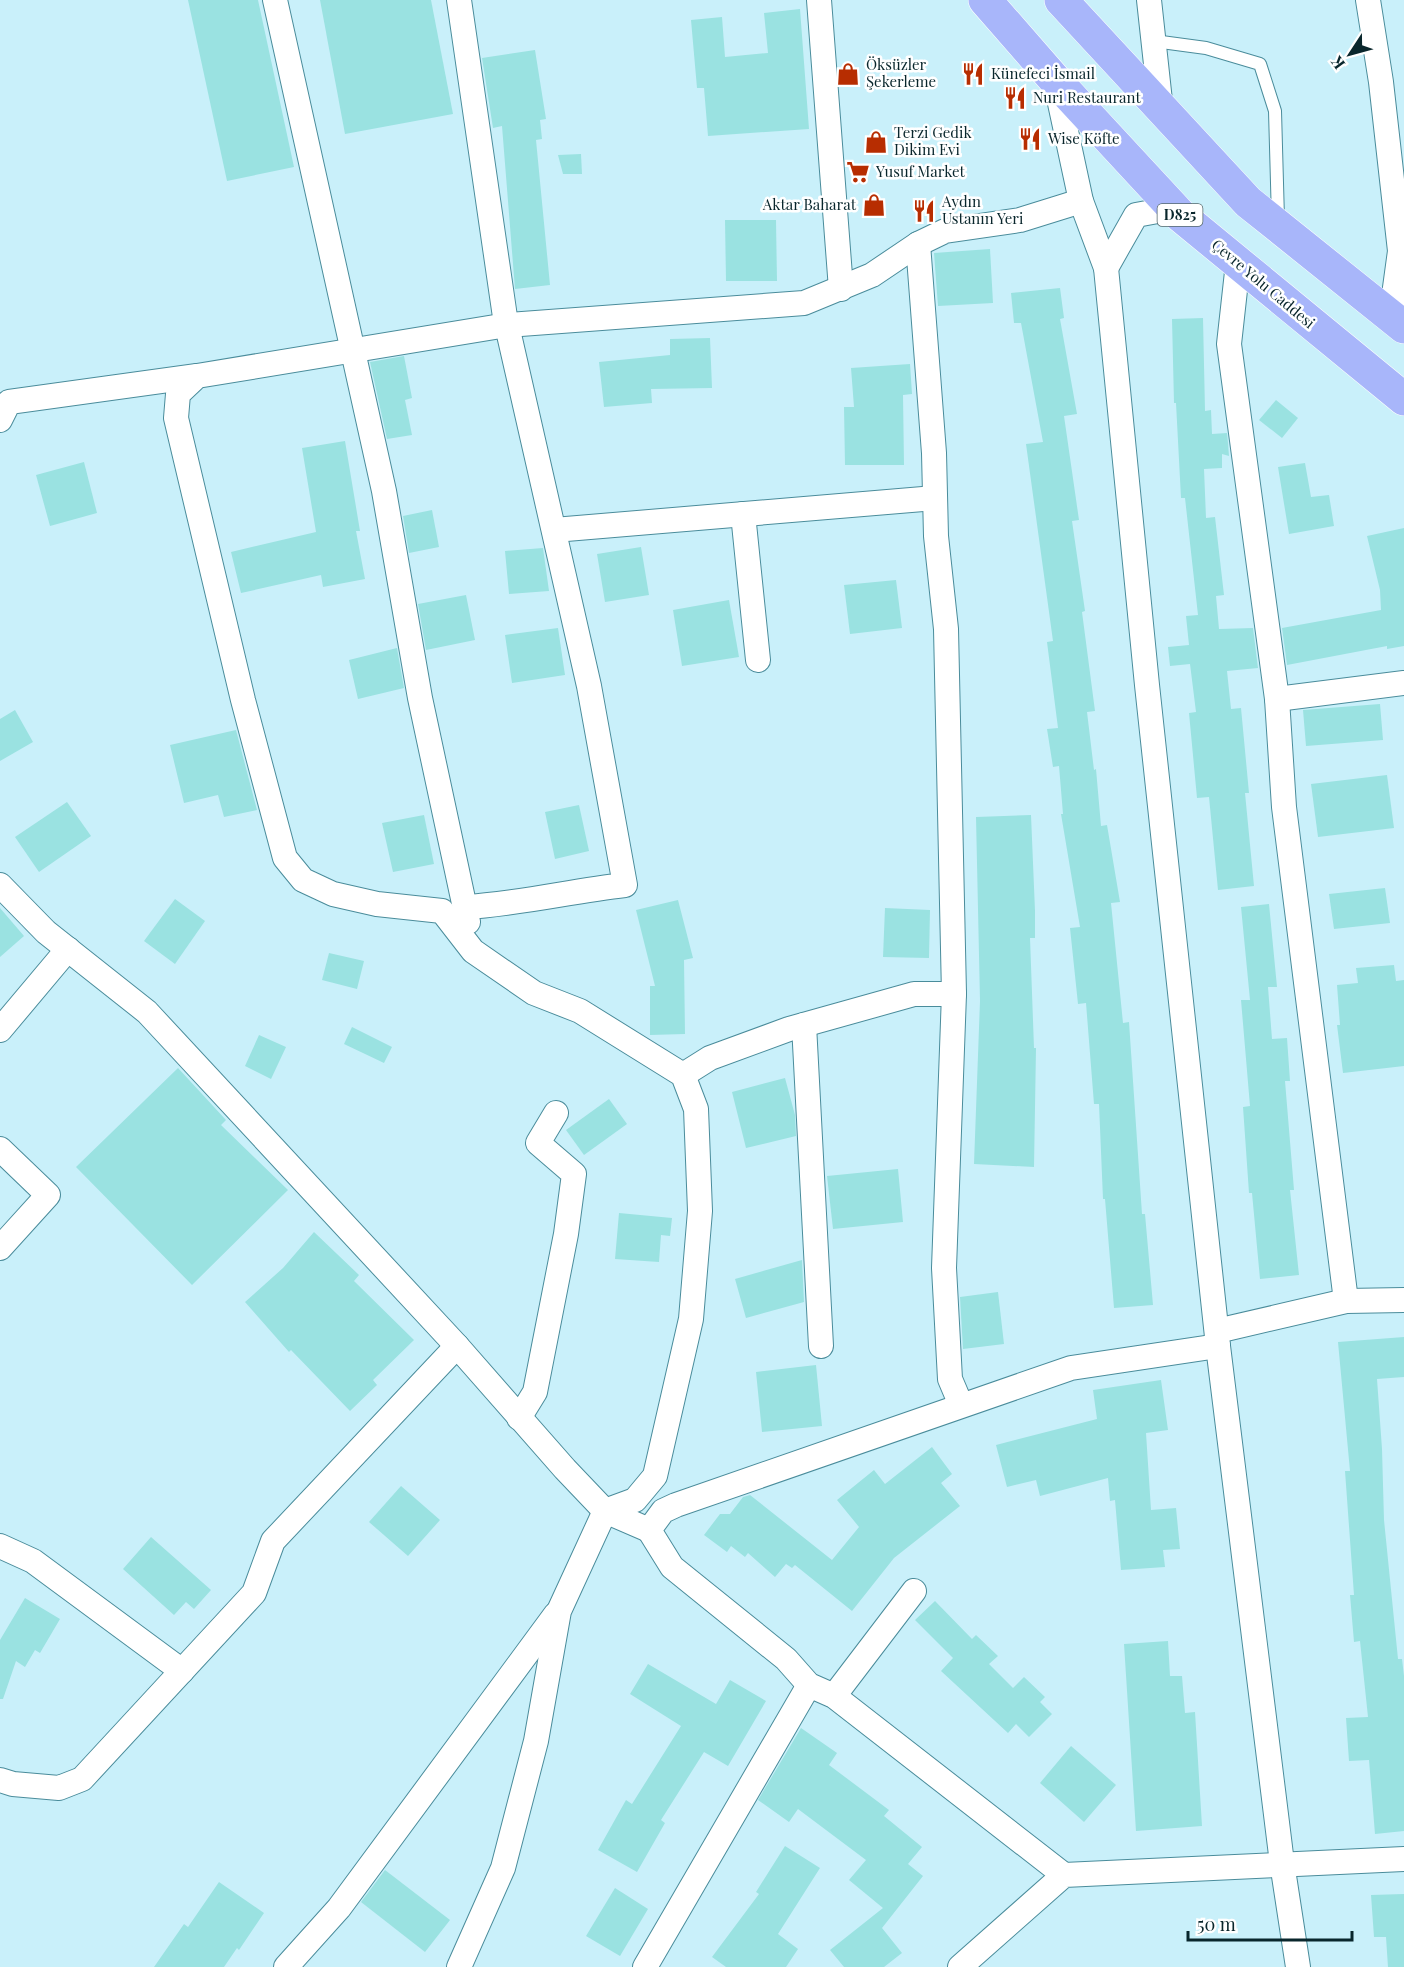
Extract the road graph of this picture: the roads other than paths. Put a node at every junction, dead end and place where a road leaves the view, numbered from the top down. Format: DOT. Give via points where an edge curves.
graph roads {
  1 [pos="275,0"];
  2 [pos="459,0"];
  3 [pos="819,0"];
  4 [pos="986,0"];
  5 [pos="1061,0"];
  6 [pos="1149,0"];
  7 [pos="1368,0"];
  8 [pos="1154,41"];
  9 [pos="1055,80"];
  10 [pos="1161,110"];
  11 [pos="1082,201"];
  12 [pos="1174,208"];
  13 [pos="1278,226"];
  14 [pos="918,244"];
  15 [pos="1238,263"];
  16 [pos="1106,268"];
  17 [pos="842,289"];
  18 [pos="1398,322"];
  19 [pos="507,325"];
  20 [pos="352,350"];
  21 [pos="197,376"];
  22 [pos="1404,399"];
  23 [pos="0,420"];
  24 [pos="935,498"];
  25 [pos="743,514"];
  26 [pos="554,530"];
  27 [pos="758,660"];
  28 [pos="1404,683"];
  29 [pos="1277,699"];
  30 [pos="0,885"];
  31 [pos="465,907"];
  32 [pos="68,949"];
  33 [pos="473,951"];
  34 [pos="954,994"];
  35 [pos="804,1024"];
  36 [pos="0,1030"];
  37 [pos="683,1075"];
  38 [pos="556,1113"];
  39 [pos="0,1149"];
  40 [pos="0,1248"];
  41 [pos="1404,1300"];
  42 [pos="1346,1301"];
  43 [pos="1217,1339"];
  44 [pos="457,1346"];
  45 [pos="821,1346"];
  46 [pos="961,1405"];
  47 [pos="519,1418"];
  48 [pos="605,1511"];
  49 [pos="649,1530"];
  50 [pos="0,1546"];
  51 [pos="914,1591"];
  52 [pos="559,1611"];
  53 [pos="182,1671"];
  54 [pos="809,1685"];
  55 [pos="834,1695"];
  56 [pos="0,1780"];
  57 [pos="1404,1859"];
  58 [pos="1282,1863"];
  59 [pos="1064,1875"];
  60 [pos="286,1967"];
  61 [pos="459,1967"];
  62 [pos="645,1967"];
  63 [pos="960,1967"];
  64 [pos="1298,1967"];
  1 -- 20 [label="street"];
  2 -- 19 [label="street"];
  3 -- 17 [label="street"];
  4 -- 9 [label="highway, Çevre Yolu Caddesi / D825"];
  5 -- 10 [label="highway"];
  6 -- 8 [label="street"];
  7 -- 18 [label="street" via="1400,251"];
  8 -- 10 [label="street"];
  8 -- 13 [label="lane" via="1206,48 1260,64 1275,111"];
  9 -- 11 [label="street"];
  9 -- 12 [label="highway, Çevre Yolu Caddesi / D825"];
  10 -- 13 [label="highway" via="1248,202"];
  11 -- 14 [label="street" via="1020,220 945,231"];
  11 -- 16 [label="street"];
  12 -- 15 [label="highway, Çevre Yolu Caddesi / D825"];
  12 -- 16 [label="street" via="1136,215"];
  13 -- 18 [label="highway"];
  14 -- 17 [label="street" via="872,275"];
  14 -- 24 [label="street"];
  15 -- 22 [label="highway, Çevre Yolu Caddesi / D825"];
  15 -- 29 [label="street" via="1229,344"];
  16 -- 43 [label="street"];
  17 -- 19 [label="street" via="804,303"];
  19 -- 20 [label="street"];
  19 -- 26 [label="street"];
  20 -- 21 [label="street"];
  20 -- 31 [label="street" via="384,491 420,698"];
  21 -- 23 [label="street" via="9,402"];
  21 -- 33 [label="street" via="178,394 176,418 285,858 303,880 333,894 377,904 442,911"];
  24 -- 25 [label="street"];
  24 -- 34 [label="street" via="946,629"];
  25 -- 26 [label="street"];
  25 -- 27 [label="street"];
  26 -- 31 [label="street" via="590,686 625,885 507,905"];
  28 -- 29 [label="street"];
  29 -- 42 [label="street" via="1284,807"];
  30 -- 32 [label="street"];
  31 -- 33 [label="street"];
  32 -- 36 [label="street"];
  32 -- 44 [label="street" via="147,1012"];
  33 -- 37 [label="street" via="534,993 579,1011"];
  34 -- 35 [label="street" via="914,993"];
  34 -- 46 [label="street" via="944,1268 950,1379"];
  35 -- 37 [label="street" via="710,1058"];
  35 -- 45 [label="street"];
  37 -- 48 [label="street" via="696,1109 700,1211 691,1319 655,1476 635,1500"];
  38 -- 47 [label="street" via="538,1143 574,1174 535,1392"];
  39 -- 40 [label="street" via="48,1195"];
  41 -- 42 [label="street"];
  42 -- 43 [label="street"];
  43 -- 46 [label="street" via="1071,1368"];
  43 -- 58 [label="street"];
  44 -- 47 [label="street"];
  44 -- 53 [label="street" via="273,1541 254,1593"];
  46 -- 49 [label="street" via="676,1505 663,1511"];
  47 -- 48 [label="street"];
  48 -- 49 [label="street"];
  48 -- 52 [label="street"];
  49 -- 54 [label="street" via="672,1567 786,1659"];
  50 -- 53 [label="street" via="33,1562"];
  51 -- 55 [label="street"];
  52 -- 60 [label="street" via="339,1908"];
  52 -- 61 [label="street" via="536,1741 503,1868"];
  53 -- 56 [label="street" via="82,1779 59,1788"];
  54 -- 55 [label="street"];
  54 -- 62 [label="street"];
  55 -- 59 [label="street"];
  57 -- 58 [label="street"];
  58 -- 59 [label="street"];
  58 -- 64 [label="street"];
  59 -- 63 [label="street"];
}
